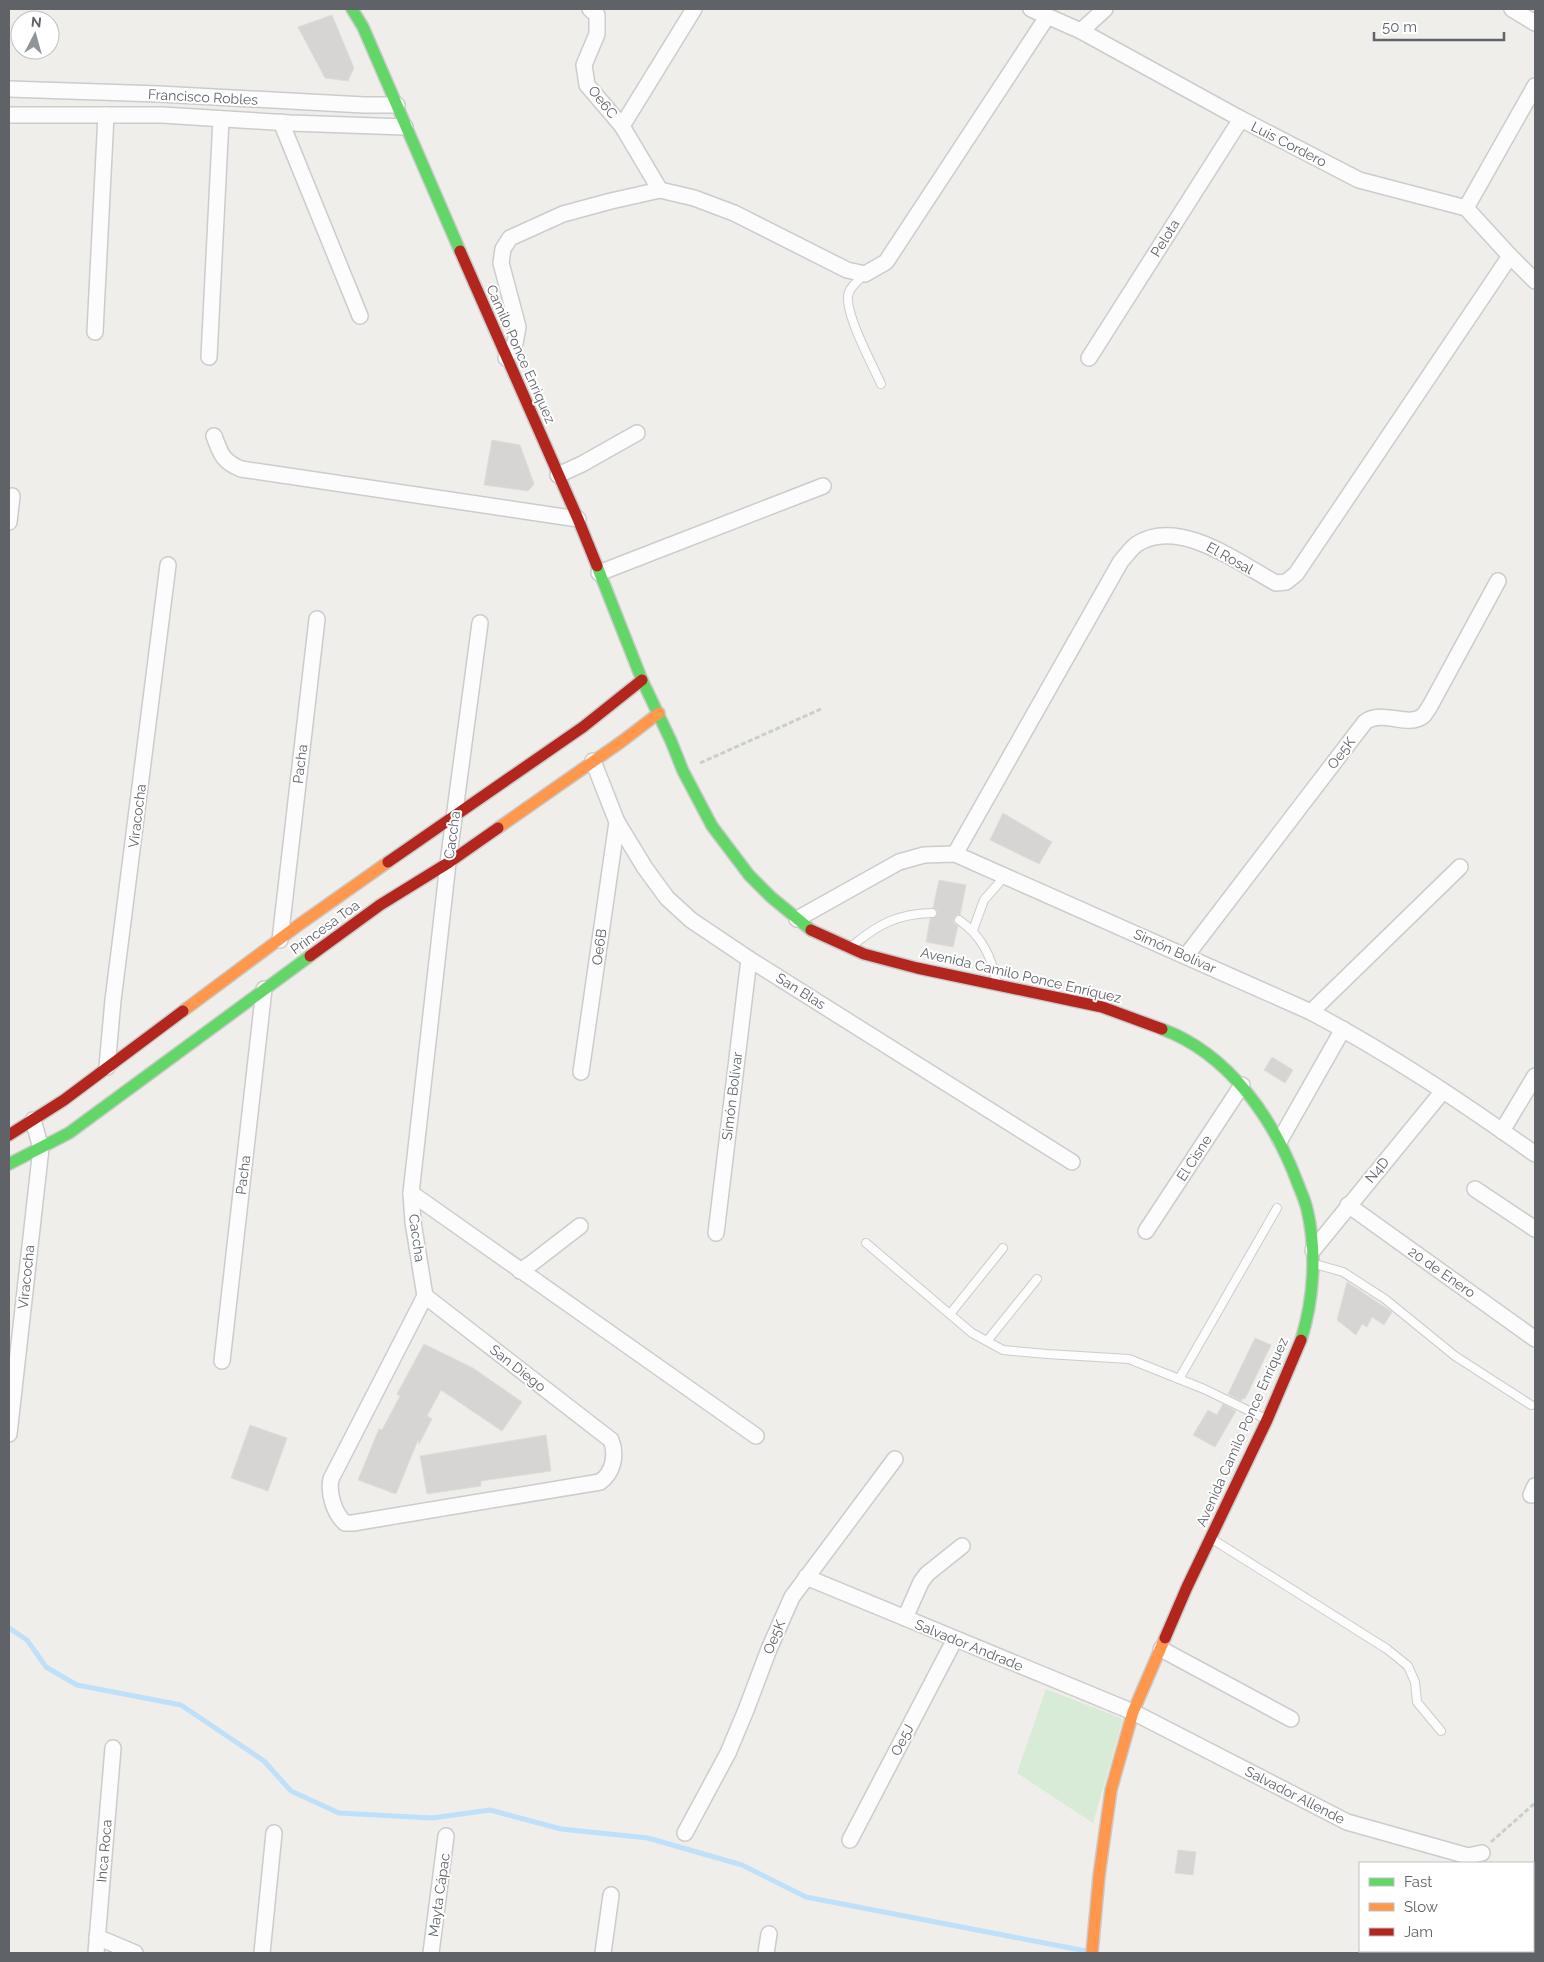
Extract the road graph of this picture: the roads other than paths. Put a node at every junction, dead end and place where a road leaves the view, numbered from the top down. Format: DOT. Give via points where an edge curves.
graph roads {
  1 [pos="352,9"];
  2 [pos="590,9"];
  3 [pos="694,9"];
  4 [pos="1032,9"];
  5 [pos="1105,9"];
  6 [pos="1512,9"];
  7 [pos="1047,17"];
  8 [pos="1535,23"];
  9 [pos="1081,31"];
  10 [pos="1535,86"];
  11 [pos="9,89"];
  12 [pos="397,105"];
  13 [pos="9,115"];
  14 [pos="106,115"];
  15 [pos="222,119"];
  16 [pos="1240,119"];
  17 [pos="281,122"];
  18 [pos="622,126"];
  19 [pos="406,127"];
  20 [pos="660,190"];
  21 [pos="1466,208"];
  22 [pos="1510,256"];
  23 [pos="865,274"];
  24 [pos="1535,281"];
  25 [pos="360,316"];
  26 [pos="95,332"];
  27 [pos="209,356"];
  28 [pos="506,358"];
  29 [pos="1089,358"];
  30 [pos="881,384"];
  31 [pos="637,433"];
  32 [pos="214,436"];
  33 [pos="558,475"];
  34 [pos="823,486"];
  35 [pos="12,496"];
  36 [pos="578,519"];
  37 [pos="9,522"];
  38 [pos="168,565"];
  39 [pos="599,573"];
  40 [pos="1498,581"];
  41 [pos="317,619"];
  42 [pos="480,623"];
  43 [pos="642,680"];
  44 [pos="659,713"];
  45 [pos="593,761"];
  46 [pos="455,815"];
  47 [pos="617,822"];
  48 [pos="955,854"];
  49 [pos="448,863"];
  50 [pos="1460,867"];
  51 [pos="1005,876"];
  52 [pos="932,913"];
  53 [pos="798,919"];
  54 [pos="959,920"];
  55 [pos="973,930"];
  56 [pos="280,940"];
  57 [pos="850,948"];
  58 [pos="1186,956"];
  59 [pos="749,958"];
  60 [pos="998,985"];
  61 [pos="264,990"];
  62 [pos="1311,1012"];
  63 [pos="1343,1029"];
  64 [pos="107,1067"];
  65 [pos="581,1072"];
  66 [pos="1535,1076"];
  67 [pos="1242,1085"];
  68 [pos="1443,1091"];
  69 [pos="33,1120"];
  70 [pos="1502,1130"];
  71 [pos="9,1135"];
  72 [pos="1280,1140"];
  73 [pos="41,1148"];
  74 [pos="1535,1154"];
  75 [pos="1072,1162"];
  76 [pos="9,1164"];
  77 [pos="1475,1188"];
  78 [pos="412,1193"];
  79 [pos="1348,1205"];
  80 [pos="1278,1208"];
  81 [pos="580,1226"];
  82 [pos="1535,1229"];
  83 [pos="1146,1231"];
  84 [pos="716,1233"];
  85 [pos="866,1243"];
  86 [pos="1003,1248"];
  87 [pos="1313,1257"];
  88 [pos="520,1270"];
  89 [pos="1037,1279"];
  90 [pos="425,1296"];
  91 [pos="950,1314"];
  92 [pos="1535,1338"];
  93 [pos="987,1341"];
  94 [pos="222,1361"];
  95 [pos="1178,1379"];
  96 [pos="1531,1405"];
  97 [pos="1267,1420"];
  98 [pos="9,1434"];
  99 [pos="756,1436"];
  100 [pos="895,1459"];
  101 [pos="1211,1538"];
  102 [pos="962,1546"];
  103 [pos="806,1577"];
  104 [pos="905,1618"];
  105 [pos="954,1639"];
  106 [pos="1161,1649"];
  107 [pos="1133,1712"];
  108 [pos="1292,1718"];
  109 [pos="1441,1731"];
  110 [pos="113,1748"];
  111 [pos="274,1833"];
  112 [pos="685,1833"];
  113 [pos="446,1836"];
  114 [pos="850,1840"];
  115 [pos="1482,1853"];
  116 [pos="611,1895"];
  117 [pos="770,1934"];
  118 [pos="97,1937"];
  119 [pos="96,1953"];
  120 [pos="135,1953"];
  121 [pos="262,1953"];
  122 [pos="431,1953"];
  123 [pos="603,1953"];
  124 [pos="766,1953"];
  125 [pos="1092,1953"];
  1 -- 12 [label="main road, Camilo Ponce Enrìquez"];
  2 -- 18 [label="street, Oe6C" via="597,15 598,34 584,65 587,85"];
  3 -- 18 [label="street"];
  4 -- 7 [label="street, Luis Cordero"];
  5 -- 9 [label="street"];
  6 -- 8 [label="street"];
  7 -- 9 [label="street, Luis Cordero"];
  7 -- 23 [label="street" via="886,262"];
  9 -- 16 [label="street, Luis Cordero"];
  10 -- 21 [label="street"];
  11 -- 12 [label="street, Francisco Robles"];
  12 -- 19 [label="main road, Camilo Ponce Enrìquez"];
  13 -- 14 [label="street"];
  14 -- 15 [label="street"];
  14 -- 26 [label="street"];
  15 -- 17 [label="street"];
  15 -- 27 [label="street"];
  16 -- 21 [label="street, Luis Cordero" via="1359,180"];
  16 -- 29 [label="street, Pelota"];
  17 -- 19 [label="street"];
  17 -- 25 [label="street"];
  18 -- 20 [label="street, Oe6C"];
  19 -- 28 [label="main road, Camilo Ponce Enrìquez"];
  20 -- 23 [label="street" via="734,213 847,270"];
  20 -- 28 [label="street" via="563,214 510,238 503,249 501,263 518,327 515,343"];
  21 -- 22 [label="street"];
  22 -- 24 [label="street"];
  22 -- 48 [label="street, El Rosal" via="1296,574 1286,582 1276,583 1202,542 1180,536 1157,536 1138,544 1121,561"];
  23 -- 30 [label="lane" via="848,295 850,311"];
  28 -- 33 [label="main road, Camilo Ponce Enrìquez"];
  31 -- 33 [label="street"];
  32 -- 36 [label="street" via="222,457 241,469"];
  33 -- 36 [label="main road, Camilo Ponce Enrìquez"];
  34 -- 39 [label="street"];
  35 -- 37 [label="street"];
  36 -- 39 [label="main road, Camilo Ponce Enrìquez"];
  38 -- 64 [label="street, Viracocha"];
  39 -- 43 [label="main road, Camilo Ponce Enrìquez"];
  40 -- 58 [label="street, Oe5K" via="1422,717 1412,720 1372,717 1364,722"];
  41 -- 56 [label="street, Pacha"];
  42 -- 46 [label="street, Caccha"];
  43 -- 44 [label="main road, Camilo Ponce Enrìquez"];
  43 -- 46 [label="main road, Princesa Toa" via="583,727"];
  44 -- 45 [label="main road, Princesa Toa"];
  44 -- 53 [label="main road, Avenida Camilo Ponce Enríquez" via="683,771 712,826 749,875"];
  45 -- 47 [label="street, San Blas"];
  45 -- 49 [label="main road, Princesa Toa"];
  46 -- 49 [label="street, Caccha"];
  46 -- 56 [label="main road, Princesa Toa"];
  47 -- 59 [label="street, San Blas" via="667,898 691,920"];
  47 -- 65 [label="street, Oe6B"];
  48 -- 51 [label="street, Simón Bolívar"];
  48 -- 53 [label="street, Simón Bolívar" via="924,855 899,862"];
  49 -- 61 [label="main road, Princesa Toa" via="380,905"];
  49 -- 78 [label="street, Caccha"];
  50 -- 62 [label="street"];
  51 -- 55 [label="lane" via="984,900"];
  51 -- 58 [label="street, Simón Bolívar"];
  52 -- 57 [label="lane" via="894,919 872,929"];
  53 -- 57 [label="main road, Avenida Camilo Ponce Enríquez" via="811,930"];
  54 -- 55 [label="lane"];
  55 -- 60 [label="lane" via="986,951"];
  56 -- 64 [label="main road, Princesa Toa"];
  57 -- 60 [label="main road, Avenida Camilo Ponce Enríquez" via="917,968"];
  58 -- 62 [label="street, Simón Bolívar"];
  59 -- 75 [label="street, San Blas"];
  59 -- 84 [label="street, Simón Bolívar"];
  60 -- 67 [label="main road, Avenida Camilo Ponce Enríquez" via="1102,1007 1170,1032 1201,1050"];
  61 -- 73 [label="main road, Princesa Toa" via="69,1133"];
  61 -- 94 [label="street, Pacha"];
  62 -- 63 [label="street, Simón Bolívar"];
  63 -- 68 [label="street, Simón Bolívar"];
  63 -- 72 [label="street"];
  64 -- 69 [label="main road, Princesa Toa"];
  66 -- 70 [label="street"];
  67 -- 72 [label="main road, Avenida Camilo Ponce Enríquez"];
  67 -- 83 [label="street, El Cisne"];
  68 -- 70 [label="street, Simón Bolívar"];
  68 -- 79 [label="street, N4D"];
  69 -- 71 [label="main road, Princesa Toa"];
  69 -- 73 [label="street, Viracocha"];
  70 -- 74 [label="street, Simón Bolívar"];
  72 -- 87 [label="main road, Avenida Camilo Ponce Enríquez" via="1307,1208"];
  73 -- 76 [label="main road, Princesa Toa"];
  73 -- 98 [label="street, Viracocha"];
  77 -- 82 [label="street"];
  78 -- 88 [label="street"];
  78 -- 90 [label="street, Caccha" via="413,1222"];
  79 -- 87 [label="street, N4D"];
  79 -- 92 [label="street, 20 de Enero"];
  80 -- 95 [label="lane"];
  81 -- 88 [label="street"];
  85 -- 91 [label="lane"];
  86 -- 91 [label="lane"];
  87 -- 96 [label="lane" via="1343,1272 1385,1300 1455,1356"];
  87 -- 97 [label="main road, Avenida Camilo Ponce Enríquez" via="1311,1297 1304,1330"];
  88 -- 99 [label="street"];
  89 -- 93 [label="lane"];
  90 -- 90 [label="street, San Diego" via="611,1440 614,1454 607,1477 600,1482 345,1523 330,1492 331,1479"];
  91 -- 93 [label="lane"];
  93 -- 95 [label="lane" via="1004,1350 1129,1359"];
  95 -- 97 [label="lane" via="1204,1388"];
  97 -- 101 [label="main road, Avenida Camilo Ponce Enríquez"];
  100 -- 103 [label="street, Oe5K"];
  101 -- 106 [label="main road, Avenida Camilo Ponce Enríquez"];
  101 -- 109 [label="lane" via="1387,1649 1408,1666 1415,1682 1417,1702"];
  102 -- 104 [label="street" via="920,1582"];
  103 -- 104 [label="street, Salvador Andrade"];
  103 -- 112 [label="street, Oe5K" via="787,1608 725,1759"];
  104 -- 105 [label="street, Salvador Andrade"];
  105 -- 107 [label="street, Salvador Andrade"];
  105 -- 114 [label="street, Oe5J"];
  106 -- 107 [label="main road, Avenida Camilo Ponce Enríquez"];
  106 -- 108 [label="street"];
  107 -- 115 [label="street, Salvador Allende" via="1347,1822 1468,1856"];
  107 -- 125 [label="main road, Avenida Camilo Ponce Enríquez" via="1111,1790"];
  110 -- 118 [label="street, Inca Roca"];
  111 -- 121 [label="street"];
  113 -- 122 [label="street, Mayta Cápac"];
  116 -- 123 [label="street"];
  117 -- 124 [label="street"];
  118 -- 119 [label="street, Inca Roca"];
  118 -- 120 [label="street"];
}
